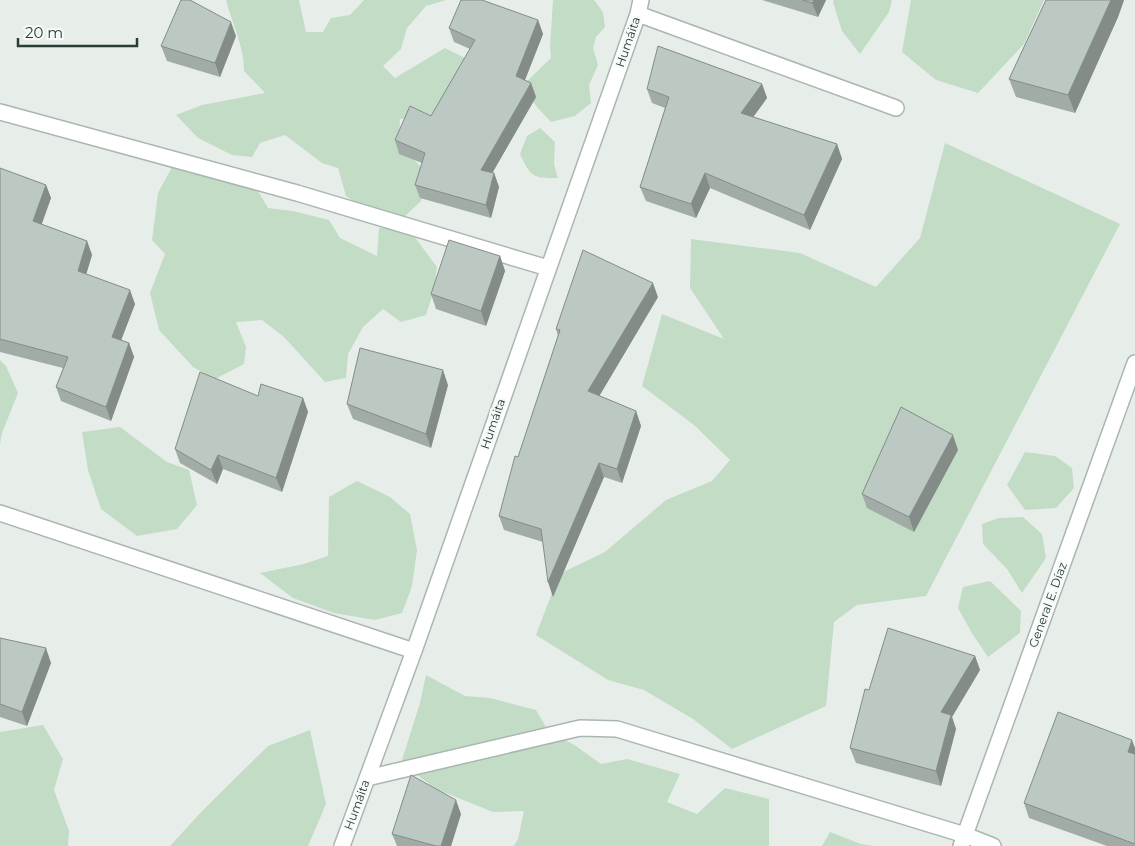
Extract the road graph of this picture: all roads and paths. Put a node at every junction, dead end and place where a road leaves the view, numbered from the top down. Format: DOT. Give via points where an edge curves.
graph roads {
  1 [pos="640,7"];
  2 [pos="896,108"];
  3 [pos="0,112"];
  4 [pos="548,268"];
  5 [pos="1135,363"];
  6 [pos="0,513"];
  7 [pos="414,650"];
  8 [pos="367,778"];
  9 [pos="963,840"];
  10 [pos="342,846"];
  11 [pos="993,846"];
  1 -- 2 [label="street"];
  1 -- 4 [label="street, Humáita"];
  3 -- 4 [label="street" via="297,193"];
  4 -- 7 [label="street, Humáita"];
  5 -- 9 [label="street, General E. Díaz"];
  6 -- 7 [label="street"];
  7 -- 8 [label="street, Humáita"];
  8 -- 9 [label="street" via="580,728 617,729"];
  8 -- 10 [label="street, Humáita"];
  9 -- 11 [label="street"];
}
